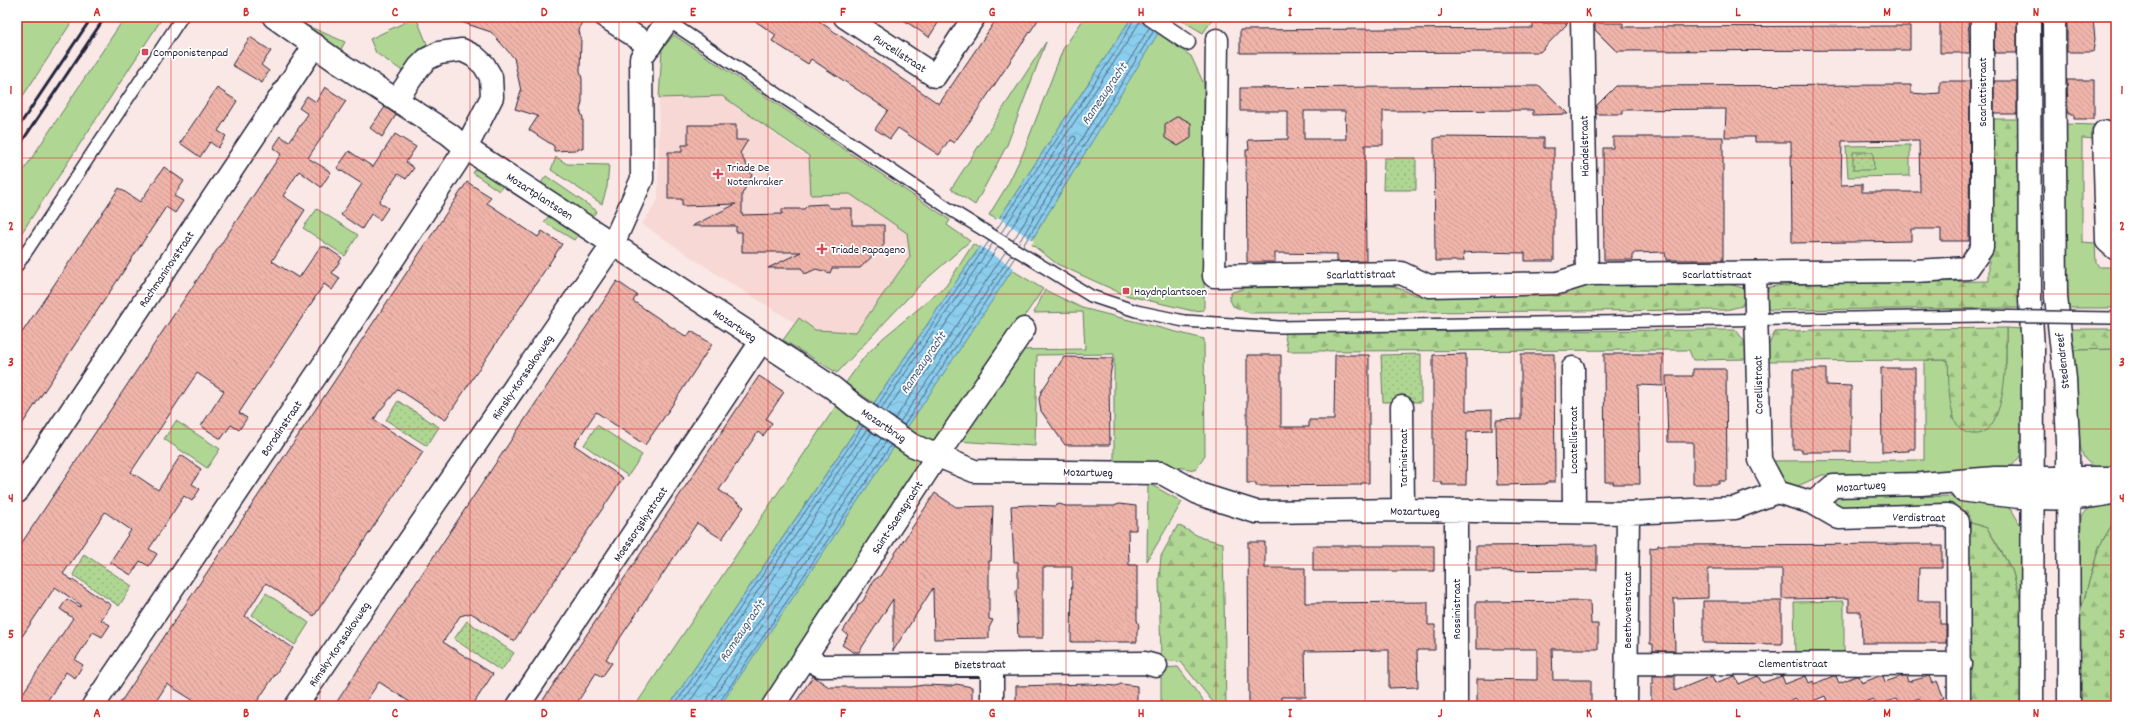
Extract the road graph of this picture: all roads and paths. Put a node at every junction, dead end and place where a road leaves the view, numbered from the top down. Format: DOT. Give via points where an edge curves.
graph roads {
  1 [pos="182,17"];
  2 [pos="274,17"];
  3 [pos="606,17"];
  4 [pos="845,17"];
  5 [pos="974,17"];
  6 [pos="1150,17"];
  7 [pos="1582,17"];
  8 [pos="1982,17"];
  9 [pos="2029,17"];
  10 [pos="2054,17"];
  11 [pos="667,18"];
  12 [pos="1217,40"];
  13 [pos="1187,42"];
  14 [pos="315,45"];
  15 [pos="650,46"];
  16 [pos="397,99"];
  17 [pos="2104,132"];
  18 [pos="466,148"];
  19 [pos="613,244"];
  20 [pos="2116,249"];
  21 [pos="17,266"];
  22 [pos="1756,273"];
  23 [pos="1587,274"];
  24 [pos="2115,318"];
  25 [pos="1757,319"];
  26 [pos="1024,329"];
  27 [pos="761,342"];
  28 [pos="1573,368"];
  29 [pos="855,406"];
  30 [pos="1402,407"];
  31 [pos="912,445"];
  32 [pos="937,456"];
  33 [pos="2116,478"];
  34 [pos="2033,487"];
  35 [pos="2069,488"];
  36 [pos="17,492"];
  37 [pos="1777,492"];
  38 [pos="2116,492"];
  39 [pos="1813,503"];
  40 [pos="1403,510"];
  41 [pos="1456,512"];
  42 [pos="1574,512"];
  43 [pos="1628,513"];
  44 [pos="805,656"];
  45 [pos="1627,662"];
  46 [pos="992,664"];
  47 [pos="1960,664"];
  48 [pos="1156,666"];
  49 [pos="93,706"];
  50 [pos="296,706"];
  51 [pos="518,706"];
  52 [pos="773,706"];
  53 [pos="992,706"];
  54 [pos="1456,706"];
  55 [pos="1626,706"];
  56 [pos="1959,706"];
  57 [pos="2032,706"];
  58 [pos="2070,706"];
  1 -- 21 [label="lane"];
  2 -- 14 [label="street, Mozartplantsoen"];
  3 -- 15 [label="street"];
  4 -- 5 [label="street, Purcellstraat" via="935,76"];
  6 -- 13 [label="street"];
  7 -- 23 [label="street, Händelstraat"];
  8 -- 22 [label="street, Scarlattistraat" via="1982,248 1968,268"];
  9 -- 34 [label="street"];
  10 -- 35 [label="street, Stedendreef" via="2056,297 2065,379"];
  11 -- 15 [label="street, Rimsky-Korssakovweg"];
  11 -- 25 [label="lane" via="951,210 1046,270 1091,296 1136,311 1184,321 1278,327"];
  12 -- 23 [label="street, Scarlattistraat" via="1214,276 1401,273 1429,286 1558,283"];
  14 -- 16 [label="street, Mozartplantsoen"];
  14 -- 36 [label="street, Rachmaninovstraat"];
  15 -- 19 [label="street, Rimsky-Korssakovweg" via="641,58 642,179"];
  16 -- 18 [label="street, Mozartplantsoen"];
  16 -- 18 [label="street" via="427,59 439,53 462,50 474,56 484,65 491,77 492,97"];
  17 -- 20 [label="street" via="2107,242"];
  18 -- 19 [label="street, Mozartplantsoen"];
  18 -- 49 [label="street, Borodinstraat"];
  19 -- 27 [label="street, Mozartweg"];
  19 -- 50 [label="street, Rimsky-Korssakovweg"];
  22 -- 23 [label="street, Scarlattistraat"];
  22 -- 25 [label="street, Corellistraat"];
  24 -- 25 [label="lane, bridge" via="1981,316"];
  25 -- 37 [label="street, Corellistraat" via="1760,460"];
  26 -- 32 [label="street, Saint-Saensgracht"];
  27 -- 29 [label="street, Mozartweg" via="833,388"];
  27 -- 51 [label="street, Moessorgskystraat"];
  28 -- 42 [label="street, Locatellistraat"];
  29 -- 31 [label="street, Mozartbrug"];
  30 -- 40 [label="street, Tartinistraat"];
  31 -- 32 [label="street, Mozartweg"];
  32 -- 40 [label="street, Mozartweg" via="974,471 1162,473 1202,495 1256,512"];
  32 -- 44 [label="street, Saint-Saensgracht"];
  33 -- 35 [label="street"];
  34 -- 35 [label="street, Mozartweg"];
  34 -- 39 [label="street, Mozartweg" via="1998,495 1921,484 1833,486"];
  34 -- 57 [label="street"];
  35 -- 38 [label="street"];
  35 -- 58 [label="street, Stedendreef"];
  37 -- 39 [label="street"];
  37 -- 43 [label="street, Mozartweg" via="1735,508"];
  39 -- 47 [label="street, Verdistraat" via="1839,518 1948,515 1958,522"];
  40 -- 41 [label="street, Mozartweg"];
  41 -- 42 [label="street, Mozartweg"];
  41 -- 54 [label="street, Rossinistraat"];
  42 -- 43 [label="street, Mozartweg"];
  43 -- 45 [label="street, Beethovenstraat"];
  44 -- 46 [label="street, Bizetstraat" via="822,666"];
  44 -- 52 [label="street, Saint-Saensgracht"];
  45 -- 47 [label="street, Clementistraat"];
  45 -- 55 [label="street, Beethovenstraat"];
  46 -- 48 [label="street, Bizetstraat" via="1145,663"];
  46 -- 53 [label="street"];
  47 -- 56 [label="street"];
}
